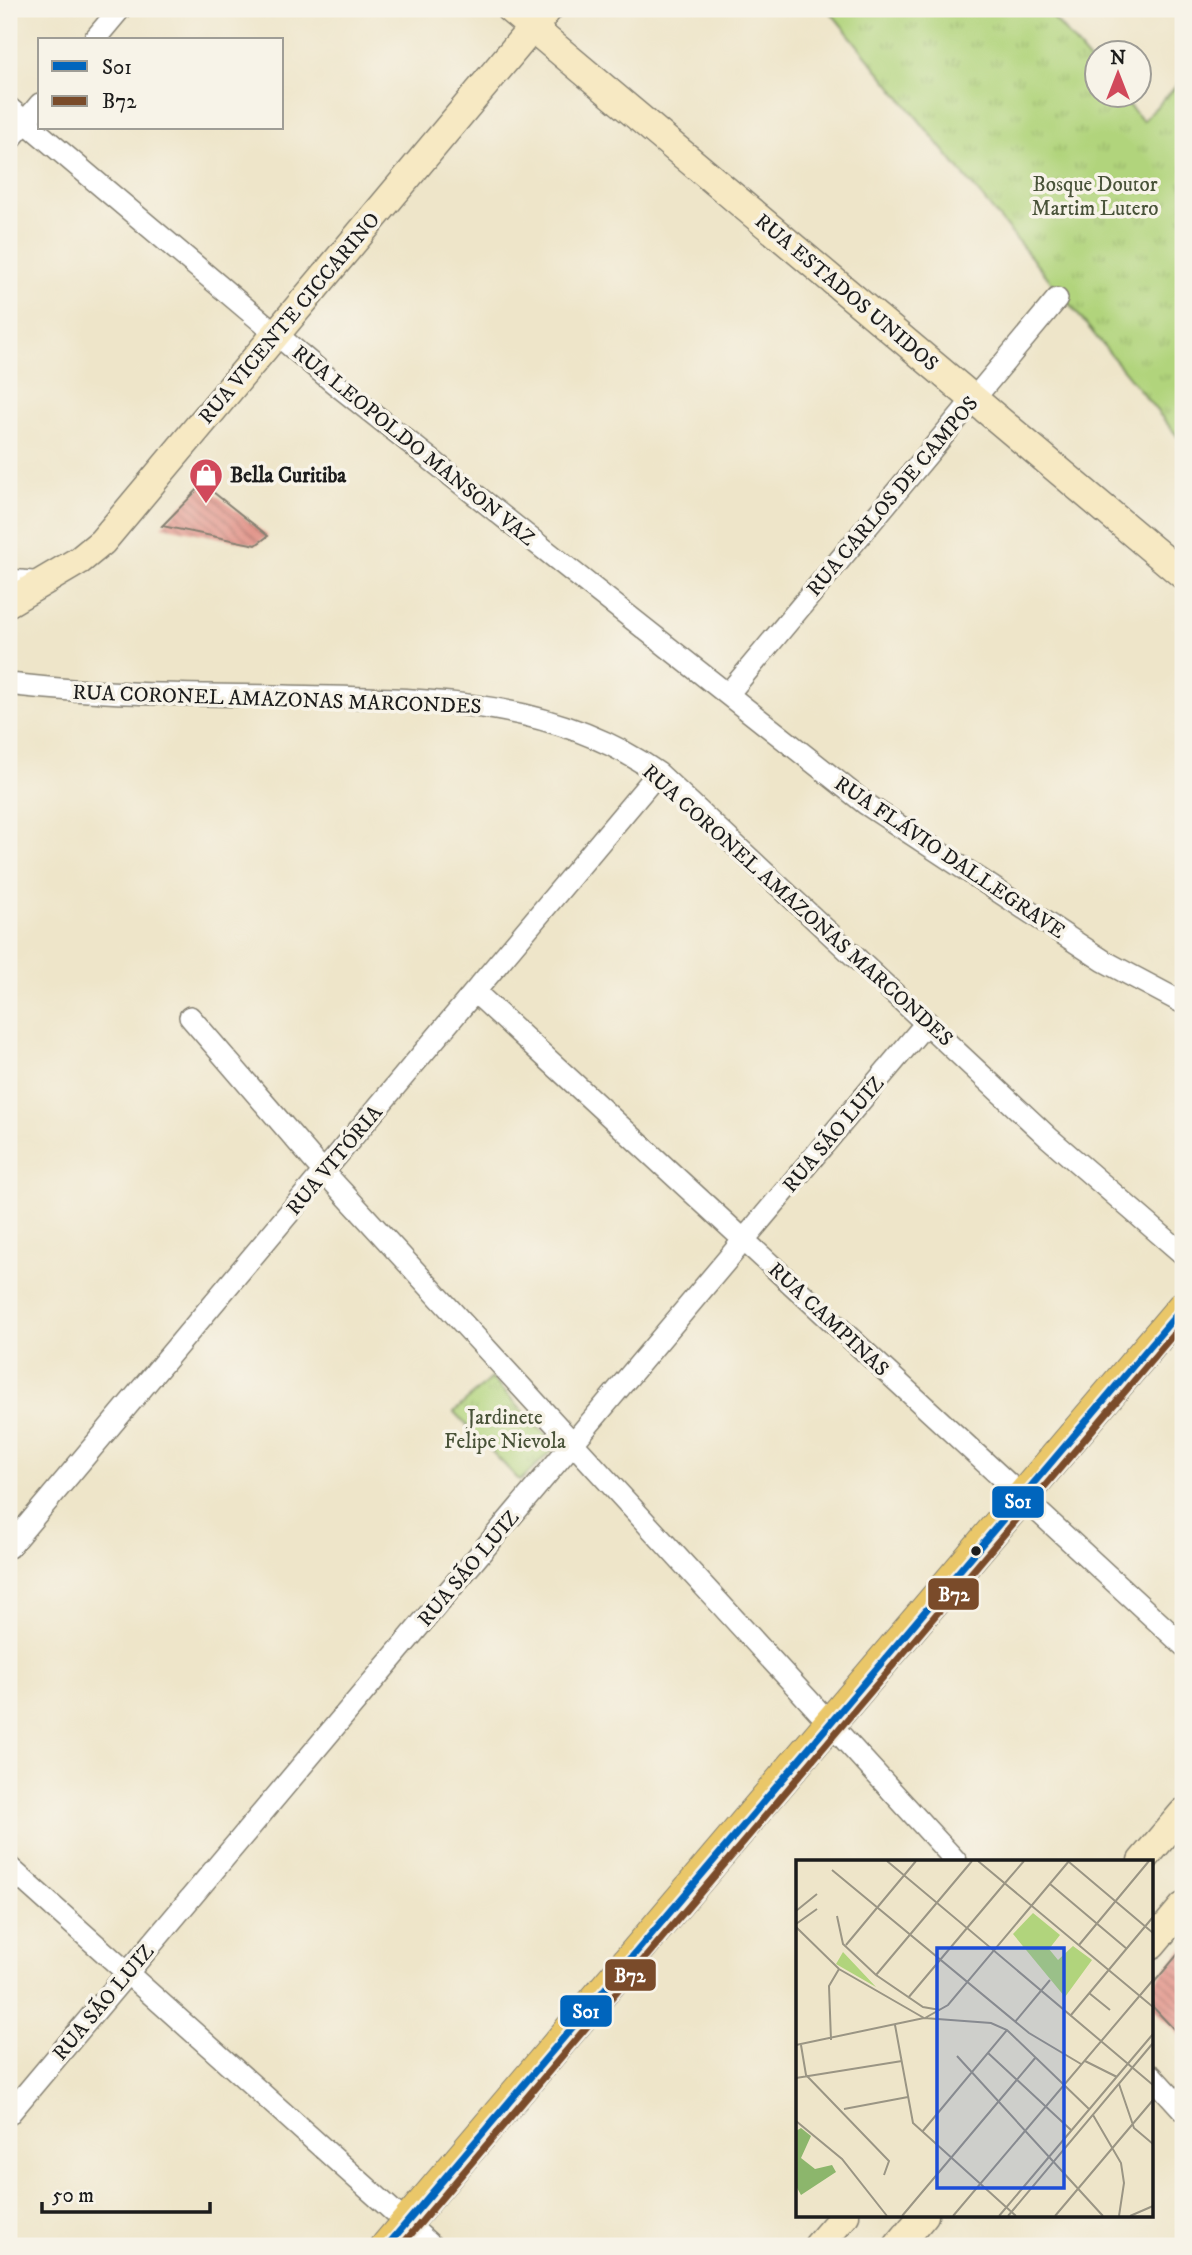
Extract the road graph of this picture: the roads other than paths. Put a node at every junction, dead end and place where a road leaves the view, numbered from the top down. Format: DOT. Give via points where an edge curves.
graph roads {
  1 [pos="120,9"];
  2 [pos="510,9"];
  3 [pos="540,18"];
  4 [pos="96,38"];
  5 [pos="38,105"];
  6 [pos="17,115"];
  7 [pos="9,141"];
  8 [pos="1057,299"];
  9 [pos="276,334"];
  10 [pos="973,399"];
  11 [pos="1183,575"];
  12 [pos="9,580"];
  13 [pos="44,583"];
  14 [pos="9,602"];
  15 [pos="9,684"];
  16 [pos="728,694"];
  17 [pos="659,773"];
  18 [pos="475,992"];
  19 [pos="1183,1003"];
  20 [pos="190,1017"];
  21 [pos="927,1022"];
  22 [pos="324,1172"];
  23 [pos="744,1240"];
  24 [pos="1183,1254"];
  25 [pos="1183,1307"];
  26 [pos="573,1443"];
  27 [pos="1022,1496"];
  28 [pos="9,1547"];
  29 [pos="1183,1645"];
  30 [pos="830,1723"];
  31 [pos="1183,1813"];
  32 [pos="955,1860"];
  33 [pos="1143,1860"];
  34 [pos="9,1867"];
  35 [pos="1183,1907"];
  36 [pos="1154,1942"];
  37 [pos="127,1973"];
  38 [pos="1154,2078"];
  39 [pos="1183,2110"];
  40 [pos="9,2114"];
  41 [pos="844,2216"];
  42 [pos="923,2216"];
  43 [pos="396,2235"];
  44 [pos="432,2246"];
  45 [pos="818,2246"];
  46 [pos="898,2246"];
  1 -- 4 [label="street"];
  2 -- 3 [label="street, RUA ESTADOS UNIDOS"];
  3 -- 9 [label="street, RUA VICENTE CICCARINO"];
  3 -- 10 [label="street, RUA ESTADOS UNIDOS"];
  5 -- 6 [label="street"];
  6 -- 7 [label="street"];
  6 -- 9 [label="street, RUA LEOPOLDO MANSON VAZ"];
  8 -- 10 [label="street, RUA CARLOS DE CAMPOS"];
  9 -- 13 [label="street, RUA VICENTE CICCARINO" via="102,542"];
  9 -- 16 [label="street, RUA LEOPOLDO MANSON VAZ"];
  10 -- 11 [label="street, RUA ESTADOS UNIDOS"];
  10 -- 16 [label="street, RUA CARLOS DE CAMPOS"];
  12 -- 13 [label="street"];
  13 -- 14 [label="street, RUA VICENTE CICCARINO"];
  15 -- 17 [label="street, RUA CORONEL AMAZONAS MARCONDES" via="110,694 365,698 471,705 578,729"];
  16 -- 19 [label="street, RUA FLÁVIO DALLEGRAVE" via="866,804 1104,961"];
  17 -- 18 [label="street, RUA VITÓRIA"];
  17 -- 21 [label="street, RUA CORONEL AMAZONAS MARCONDES"];
  18 -- 22 [label="street, RUA VITÓRIA"];
  18 -- 23 [label="street, RUA CAMPINAS"];
  20 -- 22 [label="street"];
  21 -- 23 [label="street, RUA SÃO LUIZ"];
  21 -- 24 [label="street, RUA CORONEL AMAZONAS MARCONDES" via="1049,1138"];
  22 -- 26 [label="street"];
  22 -- 28 [label="street, RUA VITÓRIA"];
  23 -- 26 [label="street, RUA SÃO LUIZ"];
  23 -- 27 [label="street, RUA CAMPINAS"];
  25 -- 27 [label="main road"];
  26 -- 30 [label="street"];
  26 -- 37 [label="street, RUA SÃO LUIZ"];
  27 -- 29 [label="street, RUA CAMPINAS"];
  27 -- 30 [label="main road"];
  30 -- 32 [label="street"];
  30 -- 43 [label="main road"];
  31 -- 33 [label="street"];
  34 -- 37 [label="street"];
  35 -- 36 [label="street"];
  37 -- 40 [label="street, RUA SÃO LUIZ"];
  37 -- 43 [label="street"];
  38 -- 39 [label="street"];
  41 -- 45 [label="street"];
  42 -- 46 [label="street"];
  43 -- 44 [label="street"];
}
